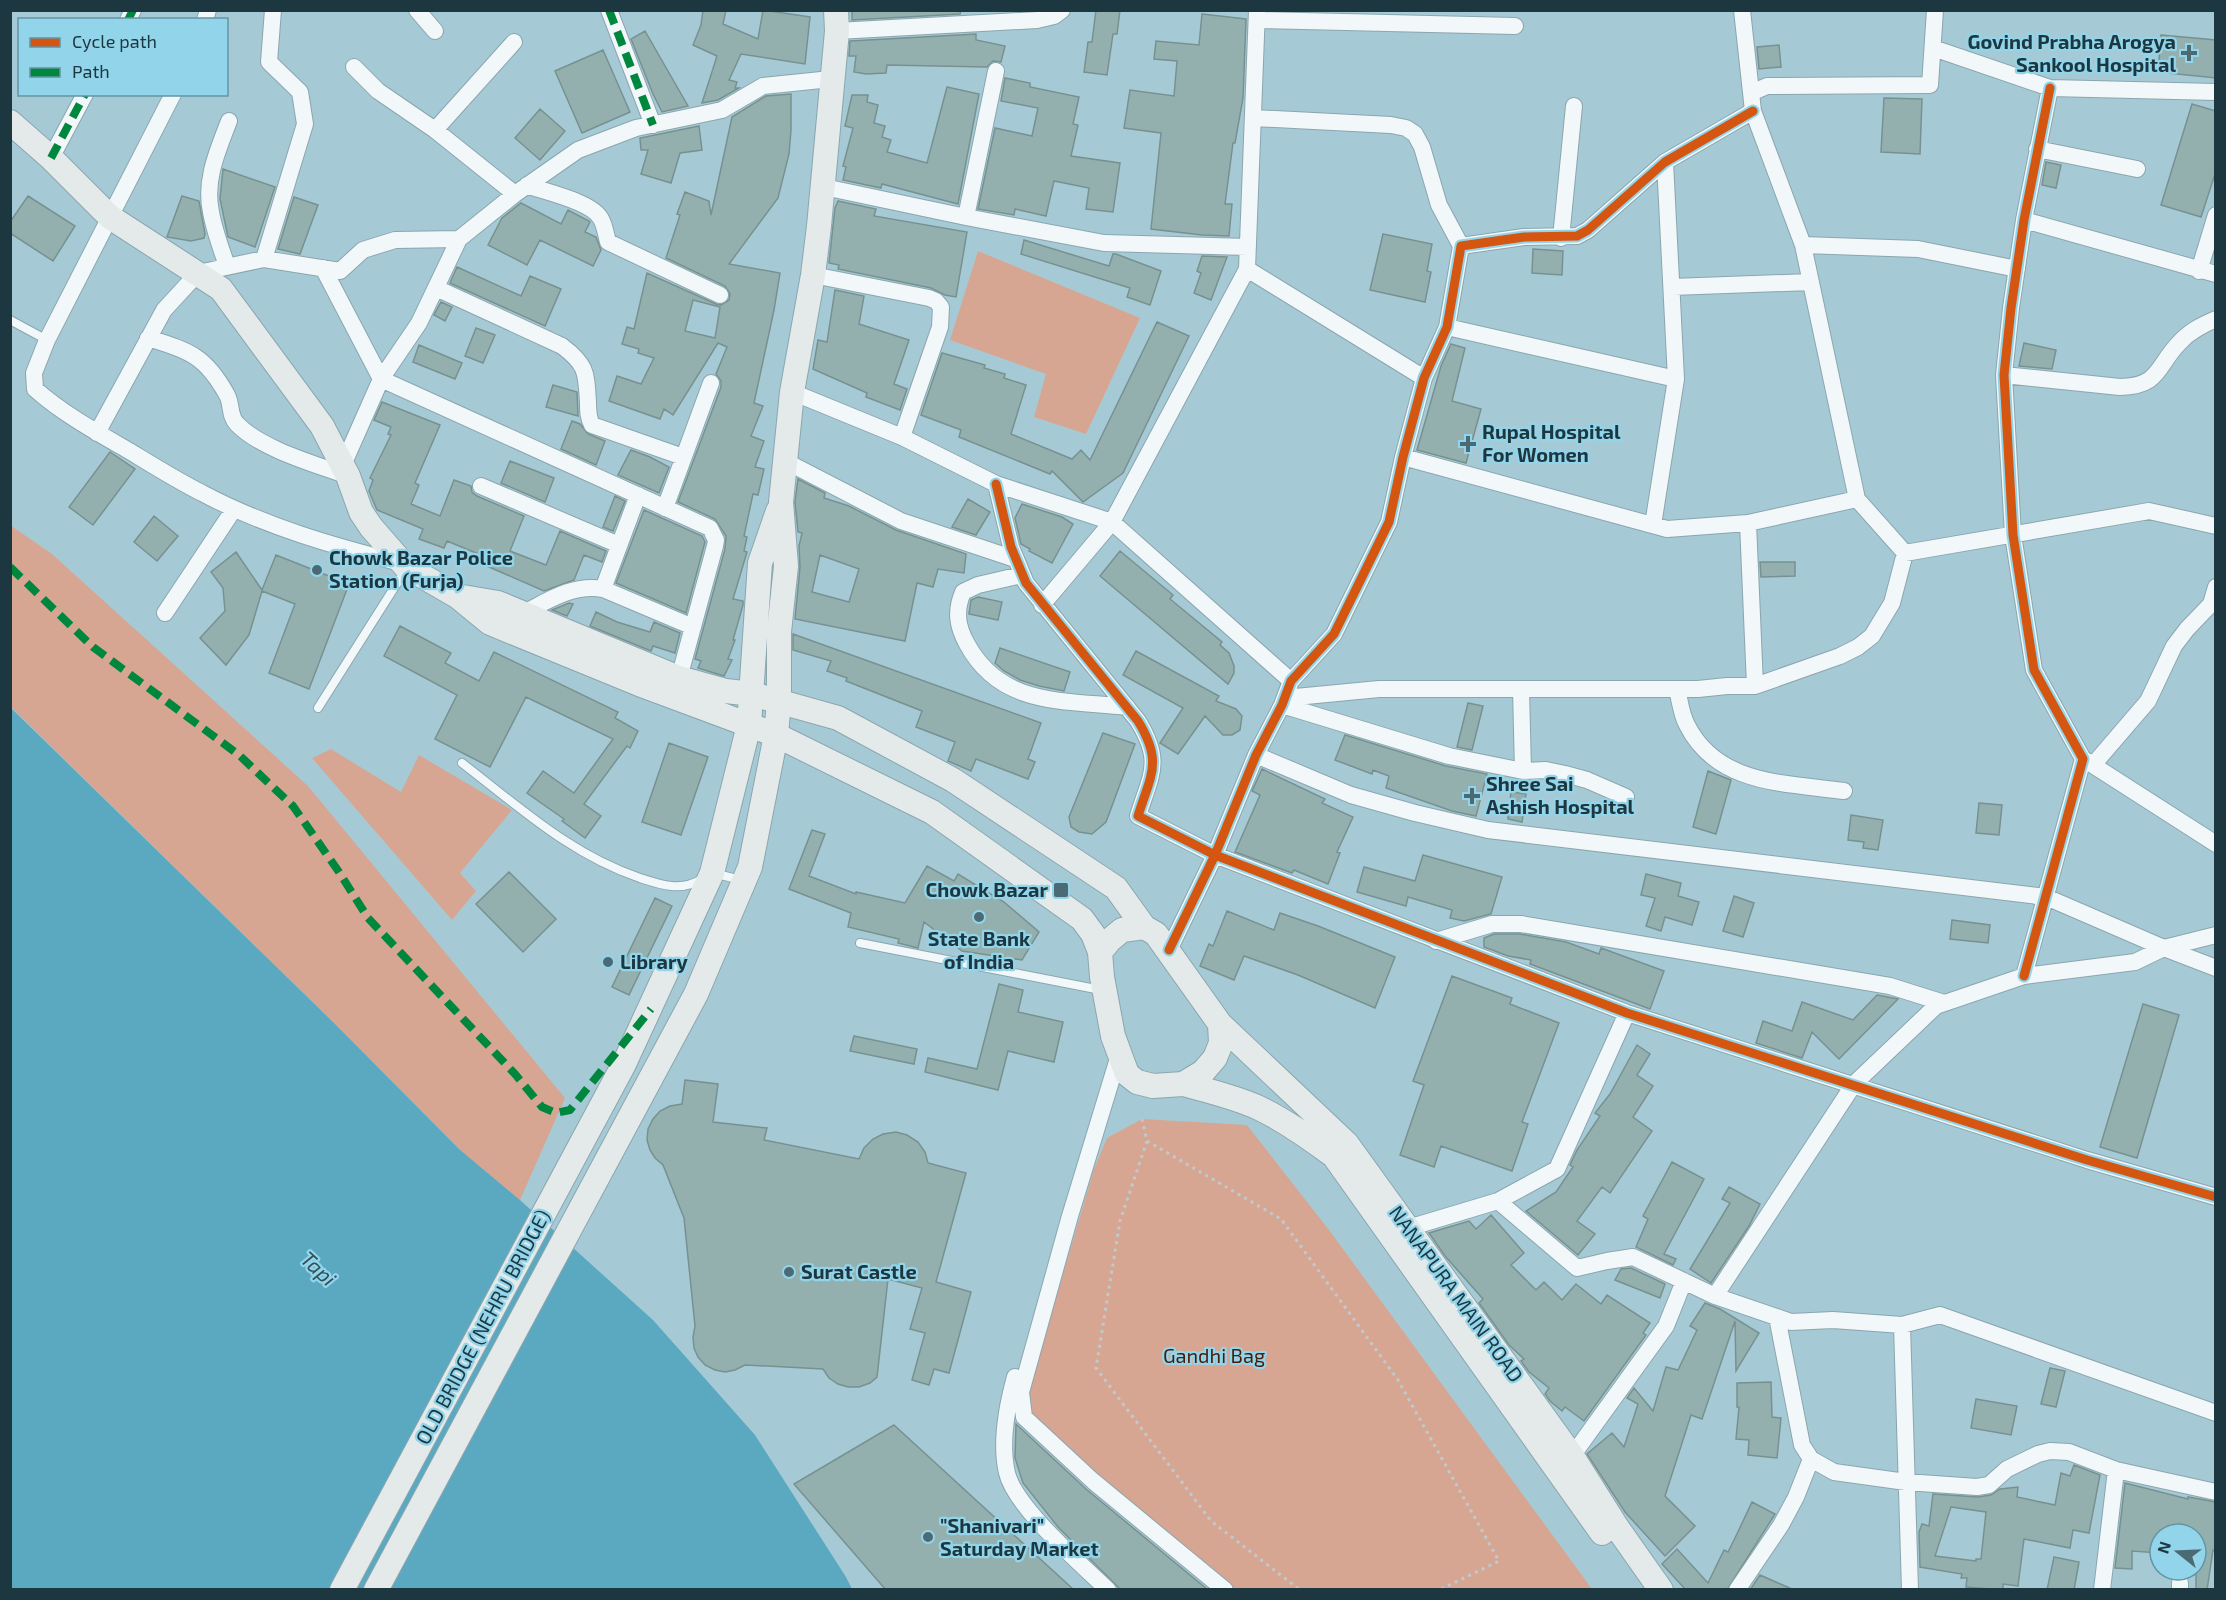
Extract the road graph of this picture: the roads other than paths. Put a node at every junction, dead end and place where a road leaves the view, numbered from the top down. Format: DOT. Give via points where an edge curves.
graph roads {
  1 [pos="273,10"];
  2 [pos="417,10"];
  3 [pos="609,10"];
  4 [pos="1062,10"];
  5 [pos="1742,10"];
  6 [pos="1935,10"];
  7 [pos="1257,15"];
  8 [pos="995,16"];
  9 [pos="836,21"];
  10 [pos="1515,26"];
  11 [pos="435,31"];
  12 [pos="514,42"];
  13 [pos="1932,48"];
  14 [pos="354,67"];
  15 [pos="996,71"];
  16 [pos="831,79"];
  17 [pos="2050,88"];
  18 [pos="2216,92"];
  19 [pos="1751,93"];
  20 [pos="85,96"];
  21 [pos="172,96"];
  22 [pos="1574,106"];
  23 [pos="1753,111"];
  24 [pos="1254,118"];
  25 [pos="229,121"];
  26 [pos="10,122"];
  27 [pos="653,125"];
  28 [pos="435,130"];
  29 [pos="2037,149"];
  30 [pos="51,158"];
  31 [pos="1665,162"];
  32 [pos="2137,169"];
  33 [pos="824,187"];
  34 [pos="521,190"];
  35 [pos="2216,215"];
  36 [pos="110,217"];
  37 [pos="966,217"];
  38 [pos="2024,220"];
  39 [pos="1561,238"];
  40 [pos="459,239"];
  41 [pos="1803,245"];
  42 [pos="1461,246"];
  43 [pos="1248,247"];
  44 [pos="264,259"];
  45 [pos="227,266"];
  46 [pos="323,268"];
  47 [pos="1248,269"];
  48 [pos="2017,269"];
  49 [pos="198,273"];
  50 [pos="2207,273"];
  51 [pos="813,275"];
  52 [pos="1811,282"];
  53 [pos="1672,287"];
  54 [pos="436,288"];
  55 [pos="720,295"];
  56 [pos="2216,319"];
  57 [pos="10,320"];
  58 [pos="1447,327"];
  59 [pos="148,338"];
  60 [pos="47,340"];
  61 [pos="2004,375"];
  62 [pos="1425,378"];
  63 [pos="381,379"];
  64 [pos="1676,379"];
  65 [pos="711,383"];
  66 [pos="792,392"];
  67 [pos="97,433"];
  68 [pos="902,437"];
  69 [pos="683,457"];
  70 [pos="1403,457"];
  71 [pos="785,461"];
  72 [pos="346,470"];
  73 [pos="996,484"];
  74 [pos="481,486"];
  75 [pos="638,495"];
  76 [pos="1857,499"];
  77 [pos="781,502"];
  78 [pos="665,508"];
  79 [pos="234,509"];
  80 [pos="1112,522"];
  81 [pos="1748,524"];
  82 [pos="1653,525"];
  83 [pos="2216,526"];
  84 [pos="2013,535"];
  85 [pos="619,545"];
  86 [pos="1905,553"];
  87 [pos="1015,559"];
  88 [pos="404,565"];
  89 [pos="1022,575"];
  90 [pos="2216,587"];
  91 [pos="603,589"];
  92 [pos="457,596"];
  93 [pos="1042,605"];
  94 [pos="165,613"];
  95 [pos="524,613"];
  96 [pos="693,627"];
  97 [pos="679,678"];
  98 [pos="1291,681"];
  99 [pos="1755,686"];
  100 [pos="1521,689"];
  101 [pos="1677,689"];
  102 [pos="752,694"];
  103 [pos="779,701"];
  104 [pos="1283,701"];
  105 [pos="1127,707"];
  106 [pos="318,708"];
  107 [pos="749,725"];
  108 [pos="776,735"];
  109 [pos="1256,755"];
  110 [pos="2088,762"];
  111 [pos="462,763"];
  112 [pos="1523,771"];
  113 [pos="1844,790"];
  114 [pos="1626,797"];
  115 [pos="2216,844"];
  116 [pos="1215,855"];
  117 [pos="712,873"];
  118 [pos="744,881"];
  119 [pos="2046,897"];
  120 [pos="1144,927"];
  121 [pos="2216,935"];
  122 [pos="1436,941"];
  123 [pos="860,943"];
  124 [pos="2164,948"];
  125 [pos="1169,950"];
  126 [pos="1100,952"];
  127 [pos="2216,968"];
  128 [pos="2024,976"];
  129 [pos="1104,990"];
  130 [pos="1944,1003"];
  131 [pos="1627,1013"];
  132 [pos="1220,1024"];
  133 [pos="1116,1046"];
  134 [pos="1183,1084"];
  135 [pos="1854,1084"];
  136 [pos="2216,1197"];
  137 [pos="1498,1201"];
  138 [pos="1408,1228"];
  139 [pos="1684,1281"];
  140 [pos="1715,1296"];
  141 [pos="1777,1317"];
  142 [pos="1902,1325"];
  143 [pos="2216,1413"];
  144 [pos="1572,1456"];
  145 [pos="1811,1459"];
  146 [pos="2116,1470"];
  147 [pos="1906,1482"];
  148 [pos="2216,1492"];
  149 [pos="342,1590"];
  150 [pos="376,1590"];
  151 [pos="1108,1590"];
  152 [pos="1225,1590"];
  153 [pos="1641,1590"];
  154 [pos="1661,1590"];
  155 [pos="1737,1590"];
  156 [pos="1911,1590"];
  157 [pos="2102,1590"];
  1 -- 44 [label="street" via="269,62 300,92 305,124"];
  2 -- 11 [label="street"];
  3 -- 27 [label="street"];
  4 -- 8 [label="street" via="1037,20"];
  5 -- 19 [label="street"];
  6 -- 13 [label="street"];
  7 -- 10 [label="street"];
  7 -- 24 [label="street"];
  8 -- 9 [label="street"];
  9 -- 16 [label="main road"];
  12 -- 28 [label="street"];
  13 -- 17 [label="street"];
  13 -- 19 [label="street" via="1930,85 1767,86"];
  14 -- 28 [label="street" via="378,91"];
  15 -- 37 [label="street"];
  16 -- 27 [label="street" via="763,86 722,110"];
  16 -- 33 [label="main road"];
  17 -- 18 [label="street"];
  17 -- 29 [label="street"];
  19 -- 23 [label="street"];
  20 -- 30 [label="street"];
  21 -- 36 [label="street"];
  22 -- 39 [label="street"];
  23 -- 31 [label="street"];
  23 -- 41 [label="street"];
  24 -- 42 [label="street" via="1406,128 1415,134 1422,147 1439,206"];
  24 -- 43 [label="street"];
  25 -- 45 [label="street" via="209,183 210,211"];
  26 -- 30 [label="main road"];
  27 -- 34 [label="street" via="578,150"];
  28 -- 34 [label="street"];
  29 -- 32 [label="street"];
  29 -- 38 [label="street"];
  30 -- 36 [label="main road"];
  31 -- 39 [label="street" via="1588,230"];
  31 -- 53 [label="street"];
  33 -- 37 [label="street"];
  33 -- 51 [label="main road"];
  34 -- 40 [label="street"];
  34 -- 55 [label="street" via="582,204 601,217 608,242"];
  35 -- 50 [label="street"];
  36 -- 49 [label="main road"];
  36 -- 60 [label="street"];
  37 -- 43 [label="street" via="1104,243"];
  38 -- 48 [label="street"];
  38 -- 50 [label="street"];
  39 -- 42 [label="street" via="1524,237"];
  40 -- 46 [label="street" via="395,240 363,250 340,271"];
  40 -- 54 [label="street"];
  41 -- 48 [label="street" via="1918,249"];
  41 -- 52 [label="street"];
  42 -- 58 [label="street"];
  43 -- 47 [label="street"];
  44 -- 45 [label="street"];
  44 -- 46 [label="street"];
  45 -- 49 [label="street"];
  46 -- 63 [label="street"];
  47 -- 62 [label="street"];
  47 -- 80 [label="street"];
  48 -- 61 [label="street"];
  49 -- 59 [label="street" via="164,309"];
  49 -- 72 [label="main road" via="221,289 322,426"];
  51 -- 66 [label="main road"];
  51 -- 68 [label="street" via="929,298 941,307 940,327"];
  52 -- 53 [label="street"];
  52 -- 76 [label="street"];
  53 -- 64 [label="street"];
  54 -- 63 [label="street" via="419,323"];
  54 -- 69 [label="street" via="576,356 586,377 588,419 592,425"];
  56 -- 61 [label="street" via="2188,334 2157,373 2134,386"];
  57 -- 60 [label="lane"];
  58 -- 62 [label="street"];
  58 -- 64 [label="street"];
  59 -- 67 [label="street"];
  59 -- 72 [label="street" via="184,349 204,362 226,393 239,426 277,451"];
  60 -- 67 [label="street" via="34,373 35,389"];
  61 -- 84 [label="street"];
  62 -- 70 [label="street"];
  63 -- 72 [label="street"];
  63 -- 75 [label="street"];
  64 -- 82 [label="street"];
  65 -- 69 [label="street"];
  66 -- 68 [label="street"];
  66 -- 71 [label="main road"];
  67 -- 79 [label="street"];
  68 -- 73 [label="street"];
  69 -- 78 [label="street"];
  70 -- 82 [label="street"];
  70 -- 98 [label="street" via="1389,522 1334,634"];
  71 -- 77 [label="main road"];
  71 -- 87 [label="street" via="901,521"];
  72 -- 88 [label="main road" via="361,512"];
  73 -- 80 [label="street"];
  73 -- 87 [label="street"];
  74 -- 85 [label="street"];
  75 -- 78 [label="street"];
  75 -- 85 [label="street"];
  76 -- 81 [label="street"];
  76 -- 86 [label="street"];
  77 -- 102 [label="main road, OLD BRIDGE (NEHRU BRIDGE)" via="760,563"];
  77 -- 103 [label="main road, OLD BRIDGE (NEHRU BRIDGE)" via="786,566 779,632"];
  78 -- 96 [label="street" via="710,528 716,540"];
  79 -- 88 [label="street" via="336,547"];
  79 -- 94 [label="street"];
  80 -- 93 [label="street"];
  80 -- 98 [label="street"];
  81 -- 82 [label="street" via="1667,529"];
  81 -- 99 [label="street"];
  83 -- 84 [label="street" via="2149,511"];
  84 -- 86 [label="street"];
  84 -- 110 [label="street" via="2034,670"];
  85 -- 91 [label="street"];
  86 -- 99 [label="street" via="1892,603 1872,636 1840,656"];
  87 -- 89 [label="street"];
  88 -- 92 [label="main road"];
  88 -- 106 [label="lane"];
  89 -- 93 [label="street"];
  89 -- 105 [label="street" via="978,585 963,592 960,599 956,616 964,639 985,671 1018,693"];
  90 -- 110 [label="street" via="2211,604 2174,646 2148,701"];
  91 -- 95 [label="street" via="583,587 555,596"];
  91 -- 96 [label="street"];
  92 -- 95 [label="main road, NANAPURA MAIN ROAD" via="498,603"];
  92 -- 107 [label="main road" via="490,623"];
  93 -- 105 [label="street"];
  95 -- 97 [label="main road, NANAPURA MAIN ROAD"];
  96 -- 97 [label="street"];
  97 -- 102 [label="main road, NANAPURA MAIN ROAD"];
  98 -- 104 [label="street"];
  99 -- 101 [label="street"];
  100 -- 101 [label="street"];
  100 -- 104 [label="street" via="1357,690"];
  100 -- 112 [label="street"];
  101 -- 113 [label="street" via="1685,722 1694,739 1719,764 1763,780"];
  102 -- 103 [label="main road, NANAPURA MAIN ROAD"];
  102 -- 107 [label="main road, OLD BRIDGE (NEHRU BRIDGE)"];
  103 -- 108 [label="main road, OLD BRIDGE (NEHRU BRIDGE)"];
  103 -- 120 [label="main road, NANAPURA MAIN ROAD" via="838,718 953,780 1116,888"];
  104 -- 109 [label="street"];
  104 -- 112 [label="street" via="1449,756"];
  105 -- 116 [label="street" via="1154,754 1153,770 1138,816"];
  107 -- 108 [label="main road"];
  107 -- 117 [label="main road, OLD BRIDGE (NEHRU BRIDGE)"];
  108 -- 118 [label="main road, OLD BRIDGE (NEHRU BRIDGE)"];
  108 -- 126 [label="main road" via="932,812 1082,919"];
  109 -- 116 [label="street"];
  109 -- 119 [label="street" via="1351,795 1488,830"];
  110 -- 115 [label="street"];
  110 -- 119 [label="street"];
  111 -- 117 [label="lane" via="551,832 609,867 678,887 693,885"];
  112 -- 114 [label="street" via="1565,774"];
  116 -- 122 [label="street"];
  116 -- 125 [label="street"];
  117 -- 118 [label="lane"];
  117 -- 149 [label="main road, OLD BRIDGE (NEHRU BRIDGE)" via="624,1064"];
  118 -- 150 [label="main road, OLD BRIDGE (NEHRU BRIDGE)" via="696,994 653,1077"];
  119 -- 124 [label="street"];
  119 -- 128 [label="street"];
  120 -- 125 [label="main road, NANAPURA MAIN ROAD"];
  120 -- 126 [label="main road" via="1122,930"];
  121 -- 124 [label="street"];
  122 -- 130 [label="street" via="1491,924 1521,924 1890,986"];
  122 -- 131 [label="street"];
  123 -- 129 [label="lane"];
  124 -- 127 [label="street"];
  124 -- 128 [label="street" via="2135,962"];
  125 -- 132 [label="main road, NANAPURA MAIN ROAD"];
  126 -- 129 [label="main road"];
  128 -- 130 [label="street"];
  129 -- 133 [label="main road"];
  130 -- 135 [label="street" via="1936,1006"];
  131 -- 135 [label="street"];
  131 -- 137 [label="street" via="1557,1169"];
  132 -- 134 [label="main road" via="1221,1043 1215,1058 1203,1072"];
  132 -- 138 [label="main road, NANAPURA MAIN ROAD" via="1347,1144"];
  133 -- 134 [label="main road" via="1127,1074 1137,1082 1153,1086"];
  133 -- 151 [label="street" via="1010,1396 1004,1449 1015,1495"];
  133 -- 152 [label="street" via="1021,1392 1024,1417 1093,1481"];
  134 -- 153 [label="main road, NANAPURA MAIN ROAD" via="1259,1109 1334,1156"];
  135 -- 136 [label="street" via="2087,1160"];
  135 -- 140 [label="street"];
  137 -- 138 [label="street"];
  137 -- 139 [label="street" via="1577,1268 1633,1257"];
  138 -- 144 [label="main road, NANAPURA MAIN ROAD"];
  139 -- 140 [label="street"];
  139 -- 144 [label="street" via="1666,1326"];
  140 -- 141 [label="street"];
  141 -- 142 [label="street" via="1791,1322 1833,1320"];
  141 -- 145 [label="street" via="1802,1445"];
  142 -- 143 [label="street" via="1940,1315"];
  142 -- 147 [label="street"];
  144 -- 154 [label="main road, NANAPURA MAIN ROAD"];
  145 -- 147 [label="street" via="1840,1473"];
  145 -- 155 [label="street" via="1781,1525"];
  146 -- 147 [label="street" via="2069,1452 2050,1451 2007,1469 1989,1485"];
  146 -- 148 [label="street"];
  146 -- 157 [label="street"];
  147 -- 156 [label="street"];
}
